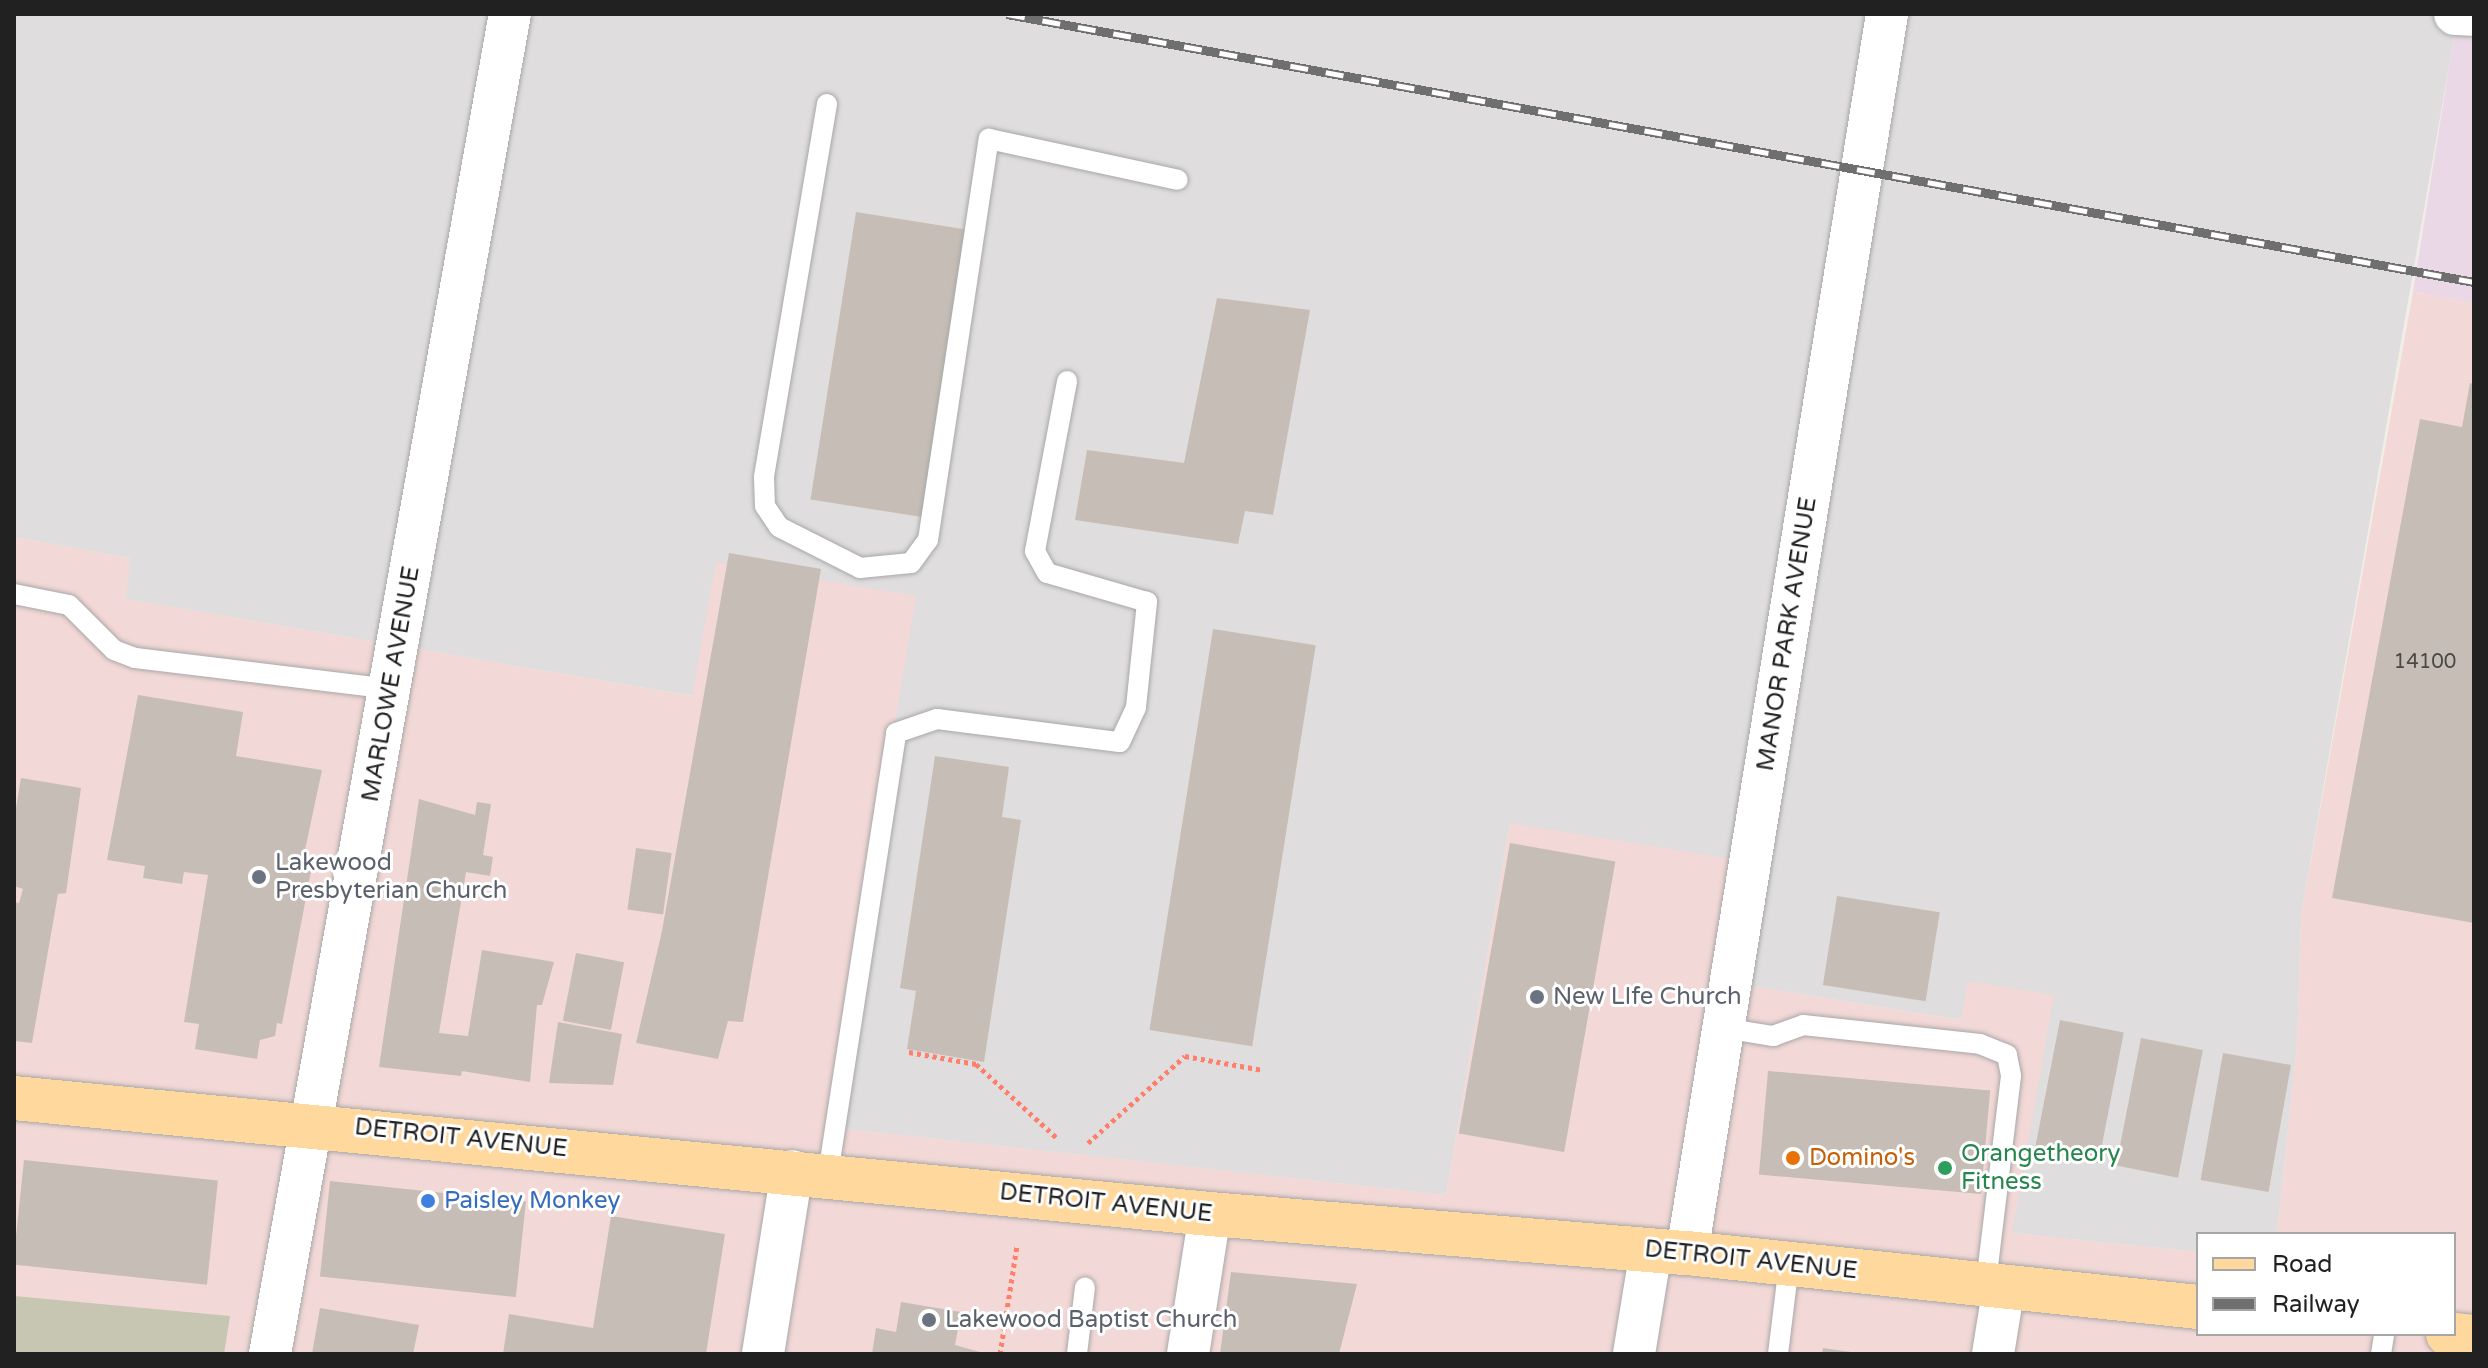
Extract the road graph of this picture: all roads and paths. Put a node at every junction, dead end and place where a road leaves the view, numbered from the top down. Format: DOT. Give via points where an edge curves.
graph roads {
  1 [pos="510,14"];
  2 [pos="1887,14"];
  3 [pos="2455,14"];
  4 [pos="2474,15"];
  5 [pos="827,104"];
  6 [pos="1178,180"];
  7 [pos="1067,381"];
  8 [pos="14,594"];
  9 [pos="390,689"];
  10 [pos="1723,1028"];
  11 [pos="909,1052"];
  12 [pos="1263,1070"];
  13 [pos="14,1098"];
  14 [pos="312,1123"];
  15 [pos="1058,1139"];
  16 [pos="1088,1143"];
  17 [pos="810,1172"];
  18 [pos="1210,1214"];
  19 [pos="1017,1245"];
  20 [pos="1669,1252"];
  21 [pos="1789,1264"];
  22 [pos="1995,1285"];
  23 [pos="1085,1287"];
  24 [pos="2196,1307"];
  25 [pos="270,1354"];
  26 [pos="763,1354"];
  27 [pos="1000,1354"];
  28 [pos="1077,1354"];
  29 [pos="1188,1354"];
  30 [pos="1634,1354"];
  31 [pos="1778,1354"];
  32 [pos="1993,1354"];
  1 -- 9 [label="street, MARLOWE AVENUE"];
  2 -- 10 [label="street, MANOR PARK AVENUE"];
  3 -- 4 [label="street"];
  5 -- 6 [label="lane" via="764,478 765,506 779,527 860,568 911,563 928,540 989,139"];
  7 -- 17 [label="lane" via="1035,551 1047,573 1104,585 1147,602 1136,707 1120,742 937,719 896,733"];
  8 -- 9 [label="lane" via="69,605 114,650 135,658"];
  9 -- 14 [label="street, MARLOWE AVENUE"];
  10 -- 20 [label="street, MANOR PARK AVENUE"];
  10 -- 22 [label="lane" via="1773,1036 1803,1025 1980,1044 2007,1055 2011,1076"];
  11 -- 15 [label="path" via="976,1064"];
  12 -- 16 [label="path" via="1185,1056"];
  13 -- 14 [label="main road, DETROIT AVENUE"];
  14 -- 17 [label="main road, DETROIT AVENUE"];
  14 -- 25 [label="street, MARLOWE AVENUE"];
  17 -- 18 [label="main road, DETROIT AVENUE"];
  17 -- 26 [label="street"];
  18 -- 20 [label="main road, DETROIT AVENUE"];
  18 -- 29 [label="street"];
  19 -- 27 [label="path"];
  20 -- 21 [label="main road, DETROIT AVENUE"];
  20 -- 30 [label="street, MANOR PARK AVENUE"];
  21 -- 22 [label="main road, DETROIT AVENUE"];
  21 -- 31 [label="lane"];
  22 -- 24 [label="main road, DETROIT AVENUE"];
  22 -- 32 [label="street"];
  23 -- 28 [label="lane"];
}
